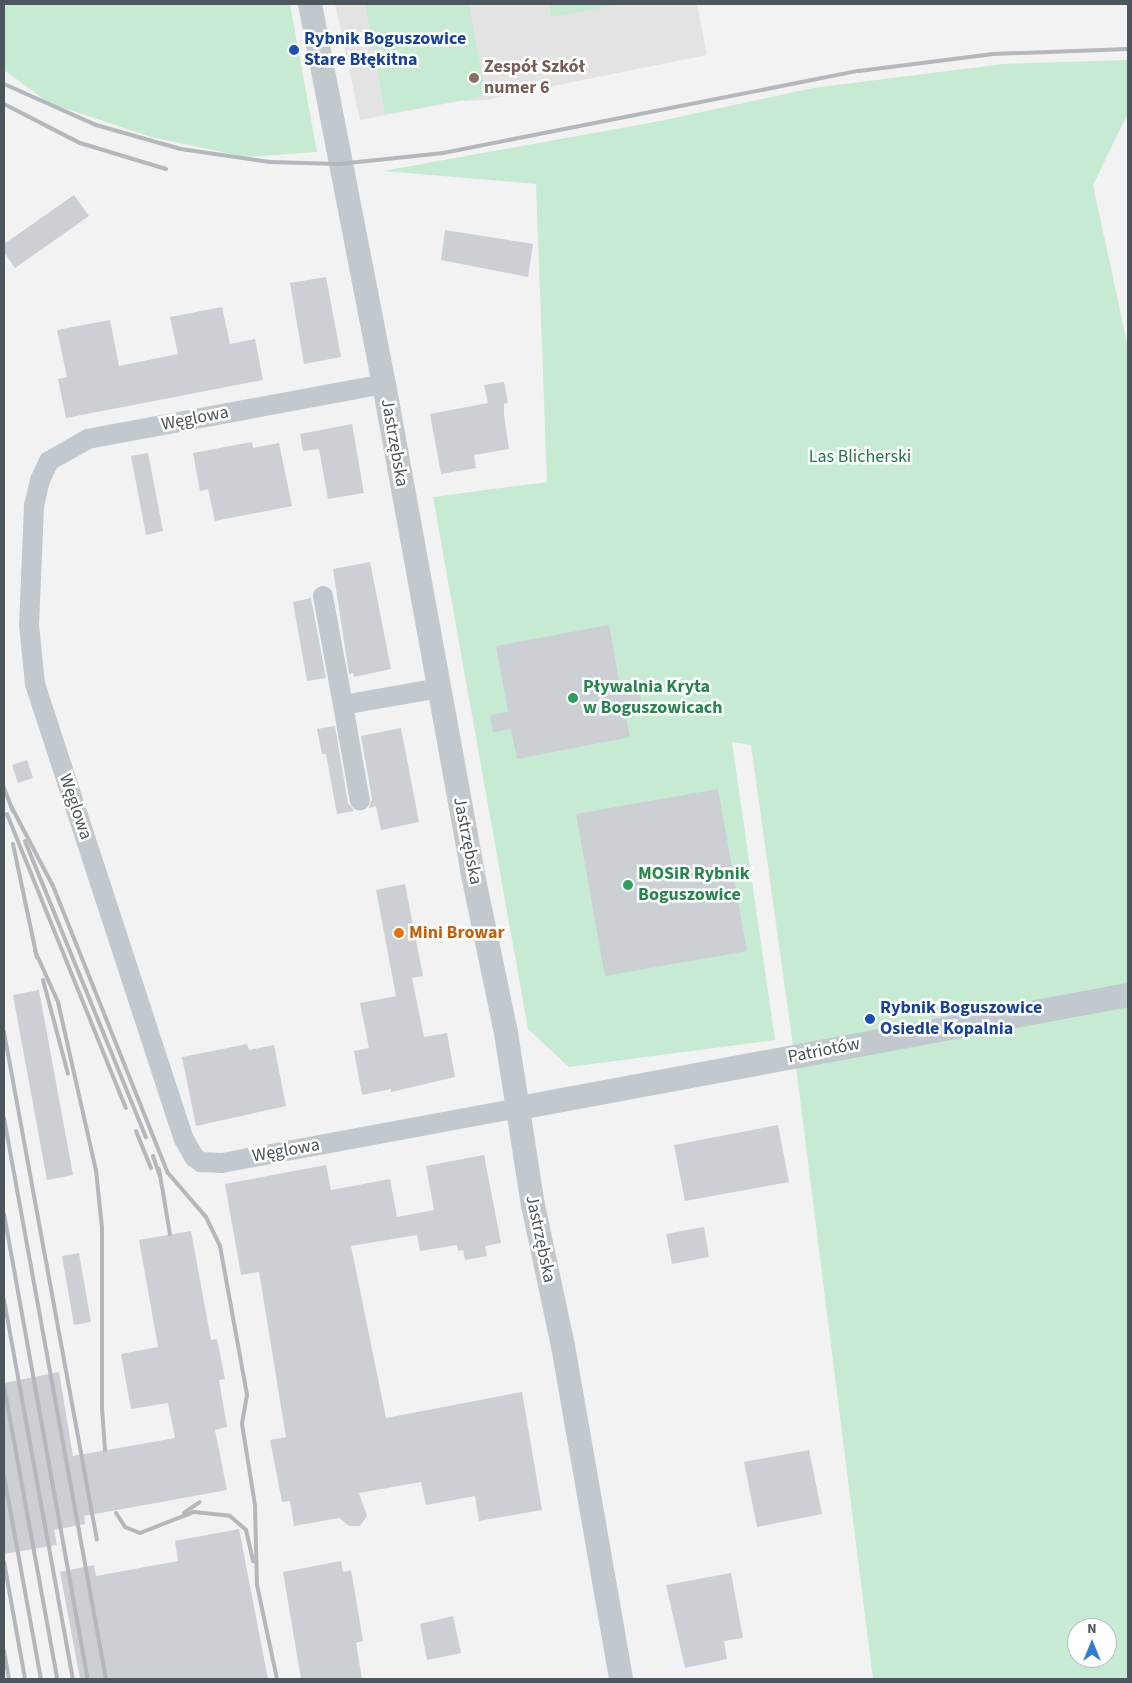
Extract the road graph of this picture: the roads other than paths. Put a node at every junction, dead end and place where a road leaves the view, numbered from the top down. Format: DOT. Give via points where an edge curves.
graph roads {
  1 [pos="310,4"];
  2 [pos="384,384"];
  3 [pos="323,596"];
  4 [pos="439,688"];
  5 [pos="343,705"];
  6 [pos="360,801"];
  7 [pos="1128,995"];
  8 [pos="519,1108"];
  9 [pos="621,1679"];
  1 -- 2 [label="street, Jastrzębska"];
  2 -- 4 [label="street, Jastrzębska"];
  2 -- 8 [label="street, Węglowa" via="88,439 58,453 44,469 34,506 29,625 33,675 184,1139 194,1157 201,1162 222,1163"];
  3 -- 5 [label="street"];
  4 -- 5 [label="street"];
  4 -- 8 [label="street, Jastrzębska"];
  5 -- 6 [label="street"];
  7 -- 8 [label="street, Patriotów"];
  8 -- 9 [label="street, Jastrzębska" via="533,1205 563,1346"];
}
